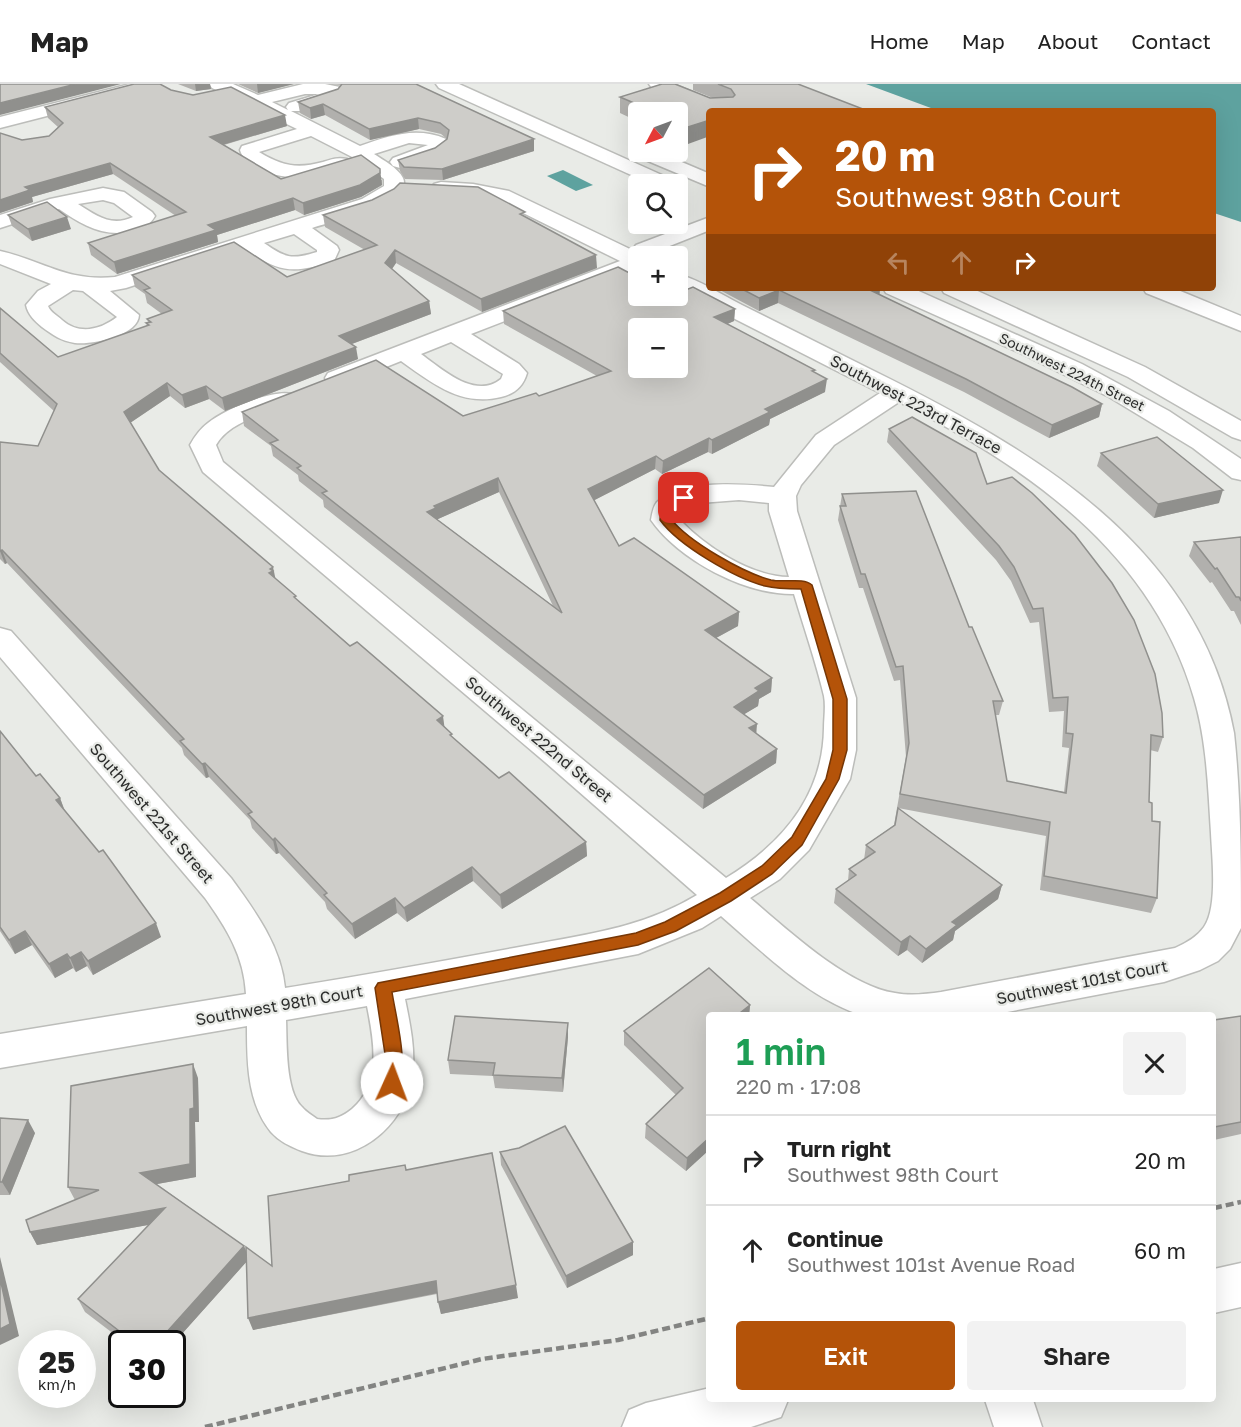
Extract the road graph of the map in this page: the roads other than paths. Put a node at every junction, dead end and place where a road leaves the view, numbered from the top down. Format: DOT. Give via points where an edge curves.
graph roads {
  1 [pos="445,84"];
  2 [pos="658,84"];
  3 [pos="60,86"];
  4 [pos="159,86"];
  5 [pos="120,87"];
  6 [pos="221,90"];
  7 [pos="255,100"];
  8 [pos="83,101"];
  9 [pos="716,108"];
  10 [pos="279,112"];
  11 [pos="28,116"];
  12 [pos="46,128"];
  13 [pos="312,130"];
  14 [pos="2,132"];
  15 [pos="362,155"];
  16 [pos="667,162"];
  17 [pos="382,168"];
  18 [pos="644,174"];
  19 [pos="706,179"];
  20 [pos="394,186"];
  21 [pos="63,203"];
  22 [pos="0,222"];
  23 [pos="706,225"];
  24 [pos="296,226"];
  25 [pos="248,242"];
  26 [pos="706,244"];
  27 [pos="651,246"];
  28 [pos="688,251"];
  29 [pos="628,256"];
  30 [pos="0,257"];
  31 [pos="628,265"];
  32 [pos="38,271"];
  33 [pos="0,277"];
  34 [pos="688,286"];
  35 [pos="901,291"];
  36 [pos="959,291"];
  37 [pos="1162,291"];
  38 [pos="1236,317"];
  39 [pos="452,332"];
  40 [pos="404,352"];
  41 [pos="899,392"];
  42 [pos="1241,432"];
  43 [pos="1241,472"];
  44 [pos="783,496"];
  45 [pos="806,585"];
  46 [pos="0,638"];
  47 [pos="726,897"];
  48 [pos="1198,956"];
  49 [pos="383,988"];
  50 [pos="267,1008"];
  51 [pos="894,1009"];
  52 [pos="0,1051"];
  53 [pos="1241,1285"];
  54 [pos="1216,1291"];
  55 [pos="755,1402"];
  56 [pos="1010,1402"];
  57 [pos="646,1427"];
  58 [pos="1018,1427"];
  1 -- 18 [label="street"];
  2 -- 9 [label="street"];
  3 -- 8 [label="street"];
  4 -- 5 [label="street"];
  5 -- 8 [label="street"];
  6 -- 7 [label="street"];
  7 -- 10 [label="street"];
  7 -- 10 [label="street" via="309,85 323,86 335,93"];
  8 -- 11 [label="street"];
  10 -- 13 [label="street"];
  11 -- 12 [label="street"];
  11 -- 14 [label="street"];
  13 -- 15 [label="street"];
  13 -- 15 [label="street" via="256,146 249,150 250,154 280,172 296,174"];
  15 -- 17 [label="street"];
  15 -- 17 [label="street" via="407,138 425,137 439,143 432,152"];
  16 -- 19 [label="street"];
  17 -- 20 [label="street" via="394,180"];
  20 -- 24 [label="street" via="369,203"];
  20 -- 29 [label="street" via="502,195"];
  21 -- 22 [label="street"];
  23 -- 27 [label="street"];
  24 -- 25 [label="street"];
  24 -- 25 [label="street" via="326,246 326,256 291,266"];
  25 -- 32 [label="street" via="130,280 80,285"];
  26 -- 28 [label="street"];
  30 -- 32 [label="street"];
  31 -- 39 [label="street"];
  32 -- 33 [label="street" via="8,280"];
  34 -- 41 [label="street, Southwest 223rd Terrace"];
  35 -- 43 [label="street, Southwest 224th Street" via="1125,396"];
  36 -- 42 [label="street, Southwest 224th Street" via="1129,367"];
  37 -- 38 [label="street"];
  39 -- 40 [label="street"];
  39 -- 40 [label="street" via="512,369 515,373 511,383 491,393 470,393"];
  40 -- 47 [label="street, Southwest 222nd Street" via="228,421 210,432 203,445 208,461"];
  41 -- 44 [label="street" via="825,441 789,483"];
  41 -- 48 [label="street, Southwest 223rd Terrace" via="1012,455 1079,503 1152,580 1185,637 1216,722 1230,861 1224,926 1210,947"];
  44 -- 45 [label="street, Southwest 98th Court" via="783,510"];
  44 -- 45 [label="street" via="696,494 667,508 665,520 731,569 765,582"];
  45 -- 47 [label="street, Southwest 98th Court" via="840,699 838,760 832,779 797,841 767,870"];
  46 -- 50 [label="street, Southwest 221st Street" via="218,888 262,963"];
  47 -- 49 [label="street, Southwest 98th Court" via="638,939"];
  47 -- 51 [label="street, Southwest 222nd Street" via="818,974 858,998"];
  48 -- 51 [label="street, Southwest 101st Court" via="1164,967 965,1004 919,1011"];
  49 -- 50 [label="street, Southwest 98th Court"];
  49 -- 50 [label="street" via="394,1054 392,1083 384,1105 347,1134 332,1139 294,1129 276,1103 270,1086"];
  50 -- 52 [label="street, Southwest 98th Court"];
  53 -- 54 [label="street"];
  55 -- 57 [label="street"];
  56 -- 58 [label="street"];
}
